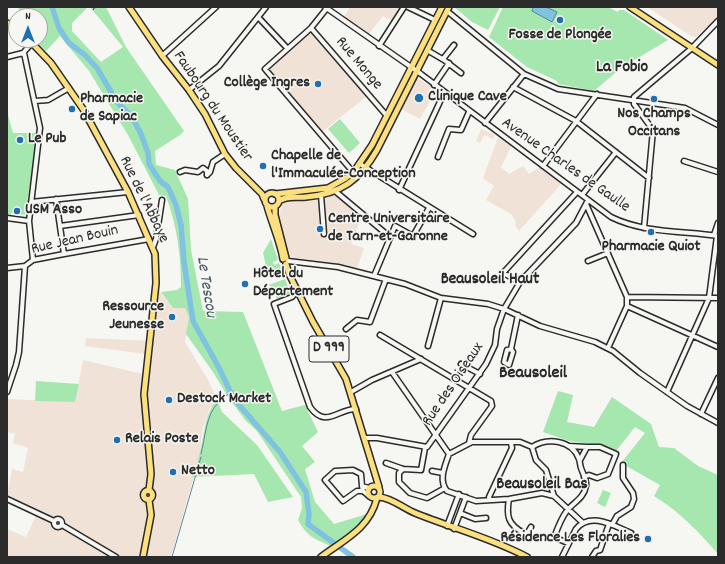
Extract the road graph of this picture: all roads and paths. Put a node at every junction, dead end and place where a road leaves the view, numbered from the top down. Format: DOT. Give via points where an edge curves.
graph roads {
  1 [pos="129,7"];
  2 [pos="216,7"];
  3 [pos="266,7"];
  4 [pos="404,7"];
  5 [pos="408,7"];
  6 [pos="442,7"];
  7 [pos="630,7"];
  8 [pos="329,8"];
  9 [pos="448,9"];
  10 [pos="258,17"];
  11 [pos="435,20"];
  12 [pos="718,21"];
  13 [pos="311,28"];
  14 [pos="379,46"];
  15 [pos="454,46"];
  16 [pos="27,48"];
  17 [pos="37,48"];
  18 [pos="287,48"];
  19 [pos="692,48"];
  20 [pos="427,50"];
  21 [pos="24,53"];
  22 [pos="162,56"];
  23 [pos="7,57"];
  24 [pos="443,59"];
  25 [pos="449,64"];
  26 [pos="718,64"];
  27 [pos="411,68"];
  28 [pos="416,71"];
  29 [pos="462,72"];
  30 [pos="524,74"];
  31 [pos="434,84"];
  32 [pos="513,87"];
  33 [pos="69,88"];
  34 [pos="189,90"];
  35 [pos="444,92"];
  36 [pos="597,94"];
  37 [pos="633,100"];
  38 [pos="34,101"];
  39 [pos="469,112"];
  40 [pos="387,116"];
  41 [pos="576,121"];
  42 [pos="485,123"];
  43 [pos="718,125"];
  44 [pos="616,152"];
  45 [pos="225,154"];
  46 [pos="438,157"];
  47 [pos="684,160"];
  48 [pos="360,164"];
  49 [pos="543,166"];
  50 [pos="365,169"];
  51 [pos="180,172"];
  52 [pos="353,172"];
  53 [pos="718,172"];
  54 [pos="649,178"];
  55 [pos="248,181"];
  56 [pos="399,190"];
  57 [pos="335,191"];
  58 [pos="128,192"];
  59 [pos="577,192"];
  60 [pos="273,193"];
  61 [pos="322,195"];
  62 [pos="582,195"];
  63 [pos="264,199"];
  64 [pos="56,200"];
  65 [pos="162,200"];
  66 [pos="279,201"];
  67 [pos="31,202"];
  68 [pos="587,202"];
  69 [pos="267,206"];
  70 [pos="275,207"];
  71 [pos="429,208"];
  72 [pos="139,215"];
  73 [pos="7,218"];
  74 [pos="29,221"];
  75 [pos="718,223"];
  76 [pos="60,226"];
  77 [pos="644,228"];
  78 [pos="324,234"];
  79 [pos="473,234"];
  80 [pos="716,236"];
  81 [pos="390,237"];
  82 [pos="149,239"];
  83 [pos="153,247"];
  84 [pos="608,252"];
  85 [pos="64,254"];
  86 [pos="33,260"];
  87 [pos="286,260"];
  88 [pos="588,261"];
  89 [pos="25,266"];
  90 [pos="7,268"];
  91 [pos="374,276"];
  92 [pos="386,279"];
  93 [pos="520,282"];
  94 [pos="298,290"];
  95 [pos="627,297"];
  96 [pos="442,298"];
  97 [pos="709,298"];
  98 [pos="718,298"];
  99 [pos="627,306"];
  100 [pos="504,309"];
  101 [pos="518,315"];
  102 [pos="346,329"];
  103 [pos="380,335"];
  104 [pos="692,336"];
  105 [pos="428,346"];
  106 [pos="718,347"];
  107 [pos="608,348"];
  108 [pos="511,349"];
  109 [pos="421,359"];
  110 [pos="460,364"];
  111 [pos="392,372"];
  112 [pos="480,374"];
  113 [pos="718,378"];
  114 [pos="470,388"];
  115 [pos="7,392"];
  116 [pos="351,392"];
  117 [pos="667,392"];
  118 [pos="356,409"];
  119 [pos="701,414"];
  120 [pos="718,423"];
  121 [pos="436,434"];
  122 [pos="364,438"];
  123 [pos="511,442"];
  124 [pos="469,443"];
  125 [pos="568,446"];
  126 [pos="532,447"];
  127 [pos="587,447"];
  128 [pos="425,448"];
  129 [pos="449,454"];
  130 [pos="580,460"];
  131 [pos="386,463"];
  132 [pos="623,465"];
  133 [pos="403,469"];
  134 [pos="373,471"];
  135 [pos="432,471"];
  136 [pos="444,473"];
  137 [pos="584,476"];
  138 [pos="362,486"];
  139 [pos="370,488"];
  140 [pos="445,488"];
  141 [pos="552,488"];
  142 [pos="380,489"];
  143 [pos="363,491"];
  144 [pos="545,492"];
  145 [pos="459,494"];
  146 [pos="370,496"];
  147 [pos="554,496"];
  148 [pos="378,497"];
  149 [pos="466,497"];
  150 [pos="509,499"];
  151 [pos="7,500"];
  152 [pos="490,500"];
  153 [pos="397,503"];
  154 [pos="568,510"];
  155 [pos="460,513"];
  156 [pos="369,518"];
  157 [pos="486,518"];
  158 [pos="509,523"];
  159 [pos="583,523"];
  160 [pos="447,525"];
  161 [pos="611,525"];
  162 [pos="504,526"];
  163 [pos="531,527"];
  164 [pos="454,528"];
  165 [pos="631,533"];
  166 [pos="568,544"];
  167 [pos="115,557"];
  168 [pos="143,557"];
  169 [pos="321,557"];
  170 [pos="527,557"];
  171 [pos="562,557"];
  172 [pos="592,557"];
  1 -- 22 [label="main road, Faubourg du Moustier"];
  2 -- 22 [label="street"];
  3 -- 10 [label="street"];
  4 -- 14 [label="street"];
  5 -- 11 [label="street"];
  6 -- 11 [label="main road"];
  7 -- 19 [label="main road"];
  8 -- 13 [label="street"];
  8 -- 14 [label="street, Avenue Charles de Gaulle"];
  9 -- 20 [label="main road"];
  9 -- 30 [label="street"];
  10 -- 18 [label="street"];
  10 -- 34 [label="street" via="219,66"];
  11 -- 27 [label="main road"];
  12 -- 19 [label="street"];
  13 -- 18 [label="street"];
  13 -- 40 [label="street, Rue Monge"];
  14 -- 27 [label="street, Avenue Charles de Gaulle"];
  15 -- 24 [label="street"];
  16 -- 21 [label="street"];
  17 -- 33 [label="main road, Rue de l'Abbaye" via="52,63"];
  18 -- 52 [label="street" via="265,69 266,71"];
  19 -- 26 [label="main road"];
  19 -- 37 [label="street"];
  20 -- 24 [label="street"];
  20 -- 28 [label="main road"];
  21 -- 23 [label="street"];
  21 -- 38 [label="street"];
  22 -- 34 [label="main road, Faubourg du Moustier"];
  24 -- 25 [label="street"];
  25 -- 29 [label="street"];
  25 -- 31 [label="street"];
  27 -- 28 [label="street, Avenue Charles de Gaulle"];
  27 -- 40 [label="main road"];
  28 -- 31 [label="street, Avenue Charles de Gaulle"];
  28 -- 50 [label="main road"];
  30 -- 32 [label="street"];
  30 -- 36 [label="street" via="558,89"];
  31 -- 35 [label="street, Avenue Charles de Gaulle"];
  32 -- 41 [label="street"];
  32 -- 42 [label="street"];
  33 -- 38 [label="street" via="48,100"];
  33 -- 58 [label="main road, Rue de l'Abbaye"];
  34 -- 45 [label="main road, Faubourg du Moustier" via="205,114"];
  35 -- 39 [label="street, Avenue Charles de Gaulle"];
  35 -- 56 [label="street"];
  36 -- 37 [label="street"];
  36 -- 41 [label="street"];
  37 -- 43 [label="street" via="685,108"];
  37 -- 54 [label="street" via="653,130"];
  38 -- 67 [label="street" via="40,135"];
  39 -- 42 [label="street, Avenue Charles de Gaulle"];
  39 -- 46 [label="street" via="462,130 449,129"];
  40 -- 48 [label="main road"];
  41 -- 44 [label="street"];
  41 -- 49 [label="street"];
  42 -- 49 [label="street, Avenue Charles de Gaulle"];
  44 -- 54 [label="street"];
  44 -- 62 [label="street"];
  45 -- 51 [label="street" via="213,162 207,175 203,168 198,172"];
  45 -- 55 [label="main road, Faubourg du Moustier"];
  47 -- 53 [label="street"];
  48 -- 50 [label="street"];
  48 -- 52 [label="main road"];
  49 -- 59 [label="street, Avenue Charles de Gaulle"];
  50 -- 56 [label="street"];
  50 -- 57 [label="main road"];
  52 -- 60 [label="main road" via="328,188"];
  54 -- 77 [label="street"];
  55 -- 60 [label="main road, Faubourg du Moustier" via="262,192"];
  55 -- 63 [label="main road, Faubourg du Moustier"];
  56 -- 71 [label="street"];
  57 -- 61 [label="main road"];
  57 -- 81 [label="street"];
  58 -- 64 [label="street"];
  58 -- 72 [label="main road, Rue de l'Abbaye"];
  59 -- 62 [label="street, Avenue Charles de Gaulle"];
  59 -- 93 [label="street" via="503,273"];
  60 -- 63 [label="main road"];
  60 -- 66 [label="main road"];
  61 -- 66 [label="main road"];
  61 -- 78 [label="street"];
  62 -- 68 [label="street, Avenue Charles de Gaulle"];
  63 -- 69 [label="main road"];
  64 -- 67 [label="street"];
  64 -- 76 [label="street"];
  65 -- 83 [label="street"];
  66 -- 70 [label="main road"];
  67 -- 74 [label="street"];
  68 -- 77 [label="street, Avenue Charles de Gaulle" via="623,223"];
  68 -- 84 [label="street"];
  68 -- 93 [label="street, Rue des Oiseaux" via="576,223"];
  69 -- 70 [label="main road"];
  69 -- 87 [label="main road, D 999" via="275,235"];
  70 -- 87 [label="main road, D 999"];
  71 -- 79 [label="street"];
  71 -- 81 [label="street" via="413,236 395,226"];
  72 -- 76 [label="street"];
  72 -- 82 [label="main road, Rue de l'Abbaye"];
  73 -- 74 [label="street"];
  74 -- 86 [label="street"];
  75 -- 80 [label="street"];
  76 -- 85 [label="street"];
  77 -- 80 [label="street, Avenue Charles de Gaulle"];
  80 -- 97 [label="street"];
  81 -- 91 [label="street"];
  82 -- 83 [label="main road, Rue de l'Abbaye"];
  82 -- 85 [label="street, Rue Jean Bouin"];
  83 -- 168 [label="main road, Rue de l'Abbaye" via="156,283 144,394 151,474 149,490 153,494 149,500 151,515"];
  84 -- 88 [label="street"];
  84 -- 95 [label="street"];
  85 -- 86 [label="street, Rue Jean Bouin"];
  86 -- 89 [label="street, Rue Jean Bouin"];
  87 -- 91 [label="street" via="331,266"];
  87 -- 94 [label="main road, D 999"];
  89 -- 90 [label="street, Rue Jean Bouin"];
  89 -- 115 [label="street" via="19,352"];
  91 -- 92 [label="street"];
  92 -- 96 [label="street"];
  92 -- 102 [label="street" via="370,322 357,320"];
  93 -- 100 [label="street, Rue des Oiseaux"];
  94 -- 116 [label="main road, D 999" via="312,322 340,367"];
  94 -- 118 [label="street" via="292,297 274,304 310,407 319,416 327,418"];
  95 -- 97 [label="street"];
  95 -- 99 [label="street"];
  96 -- 100 [label="street" via="488,304"];
  96 -- 105 [label="street"];
  97 -- 98 [label="street"];
  97 -- 104 [label="street"];
  99 -- 104 [label="street"];
  99 -- 107 [label="street"];
  100 -- 101 [label="street"];
  100 -- 112 [label="street, Rue des Oiseaux" via="497,329 495,346"];
  101 -- 107 [label="street" via="540,326"];
  101 -- 108 [label="street"];
  103 -- 109 [label="street"];
  104 -- 106 [label="street"];
  104 -- 117 [label="street"];
  107 -- 117 [label="street"];
  109 -- 111 [label="street"];
  109 -- 114 [label="street"];
  110 -- 112 [label="street"];
  111 -- 116 [label="street"];
  111 -- 121 [label="street"];
  112 -- 114 [label="street, Rue des Oiseaux"];
  113 -- 119 [label="street"];
  114 -- 121 [label="street, Rue des Oiseaux"];
  114 -- 124 [label="street" via="492,404 471,435"];
  116 -- 118 [label="main road, D 999"];
  117 -- 119 [label="street"];
  118 -- 122 [label="main road, D 999"];
  119 -- 120 [label="street"];
  121 -- 128 [label="street, Rue des Oiseaux"];
  121 -- 129 [label="street"];
  122 -- 128 [label="street, Rue des Oiseaux" via="377,438"];
  122 -- 134 [label="main road, D 999"];
  123 -- 124 [label="street"];
  123 -- 126 [label="street" via="520,442"];
  123 -- 152 [label="street" via="512,448 489,497"];
  124 -- 129 [label="street"];
  125 -- 126 [label="street" via="549,441"];
  125 -- 127 [label="street"];
  125 -- 130 [label="street"];
  126 -- 141 [label="street" via="536,460 544,467"];
  127 -- 130 [label="street"];
  127 -- 137 [label="street" via="600,447 617,455 608,474 597,478 589,474"];
  128 -- 133 [label="street, Rue des Oiseaux" via="421,470"];
  129 -- 136 [label="street"];
  130 -- 137 [label="street"];
  131 -- 133 [label="street, Rue des Oiseaux"];
  132 -- 161 [label="street" via="623,478 634,499 631,506 617,516"];
  133 -- 140 [label="street" via="399,473 399,482 410,493 427,498"];
  134 -- 139 [label="main road, D 999"];
  134 -- 142 [label="main road, D 999"];
  135 -- 136 [label="street"];
  136 -- 140 [label="street" via="442,482"];
  137 -- 154 [label="street" via="586,488 578,502"];
  138 -- 139 [label="street"];
  138 -- 143 [label="street"];
  138 -- 143 [label="street" via="362,476 358,471 335,471 325,480 341,500 345,501 358,490"];
  139 -- 142 [label="main road" via="374,486"];
  139 -- 146 [label="main road"];
  140 -- 145 [label="street"];
  141 -- 144 [label="street"];
  141 -- 147 [label="street"];
  142 -- 148 [label="main road"];
  142 -- 153 [label="main road"];
  143 -- 146 [label="street"];
  144 -- 147 [label="street"];
  144 -- 150 [label="street"];
  145 -- 149 [label="street"];
  145 -- 160 [label="street"];
  146 -- 148 [label="main road"];
  146 -- 156 [label="main road" via="372,505"];
  147 -- 154 [label="street"];
  148 -- 153 [label="main road"];
  148 -- 156 [label="main road"];
  149 -- 152 [label="street" via="476,502"];
  149 -- 155 [label="street"];
  150 -- 152 [label="street"];
  150 -- 158 [label="street"];
  151 -- 167 [label="street" via="54,521 56,526 62,524"];
  153 -- 160 [label="main road"];
  154 -- 159 [label="street"];
  154 -- 166 [label="street" via="555,535"];
  155 -- 157 [label="street" via="475,519"];
  155 -- 164 [label="street"];
  156 -- 169 [label="main road" via="363,526"];
  158 -- 162 [label="street"];
  158 -- 163 [label="street" via="524,533"];
  159 -- 161 [label="street" via="595,519"];
  159 -- 166 [label="street" via="576,529"];
  160 -- 164 [label="main road"];
  161 -- 165 [label="street"];
  161 -- 172 [label="street" via="600,550"];
  164 -- 170 [label="main road"];
  166 -- 171 [label="street"];
}
